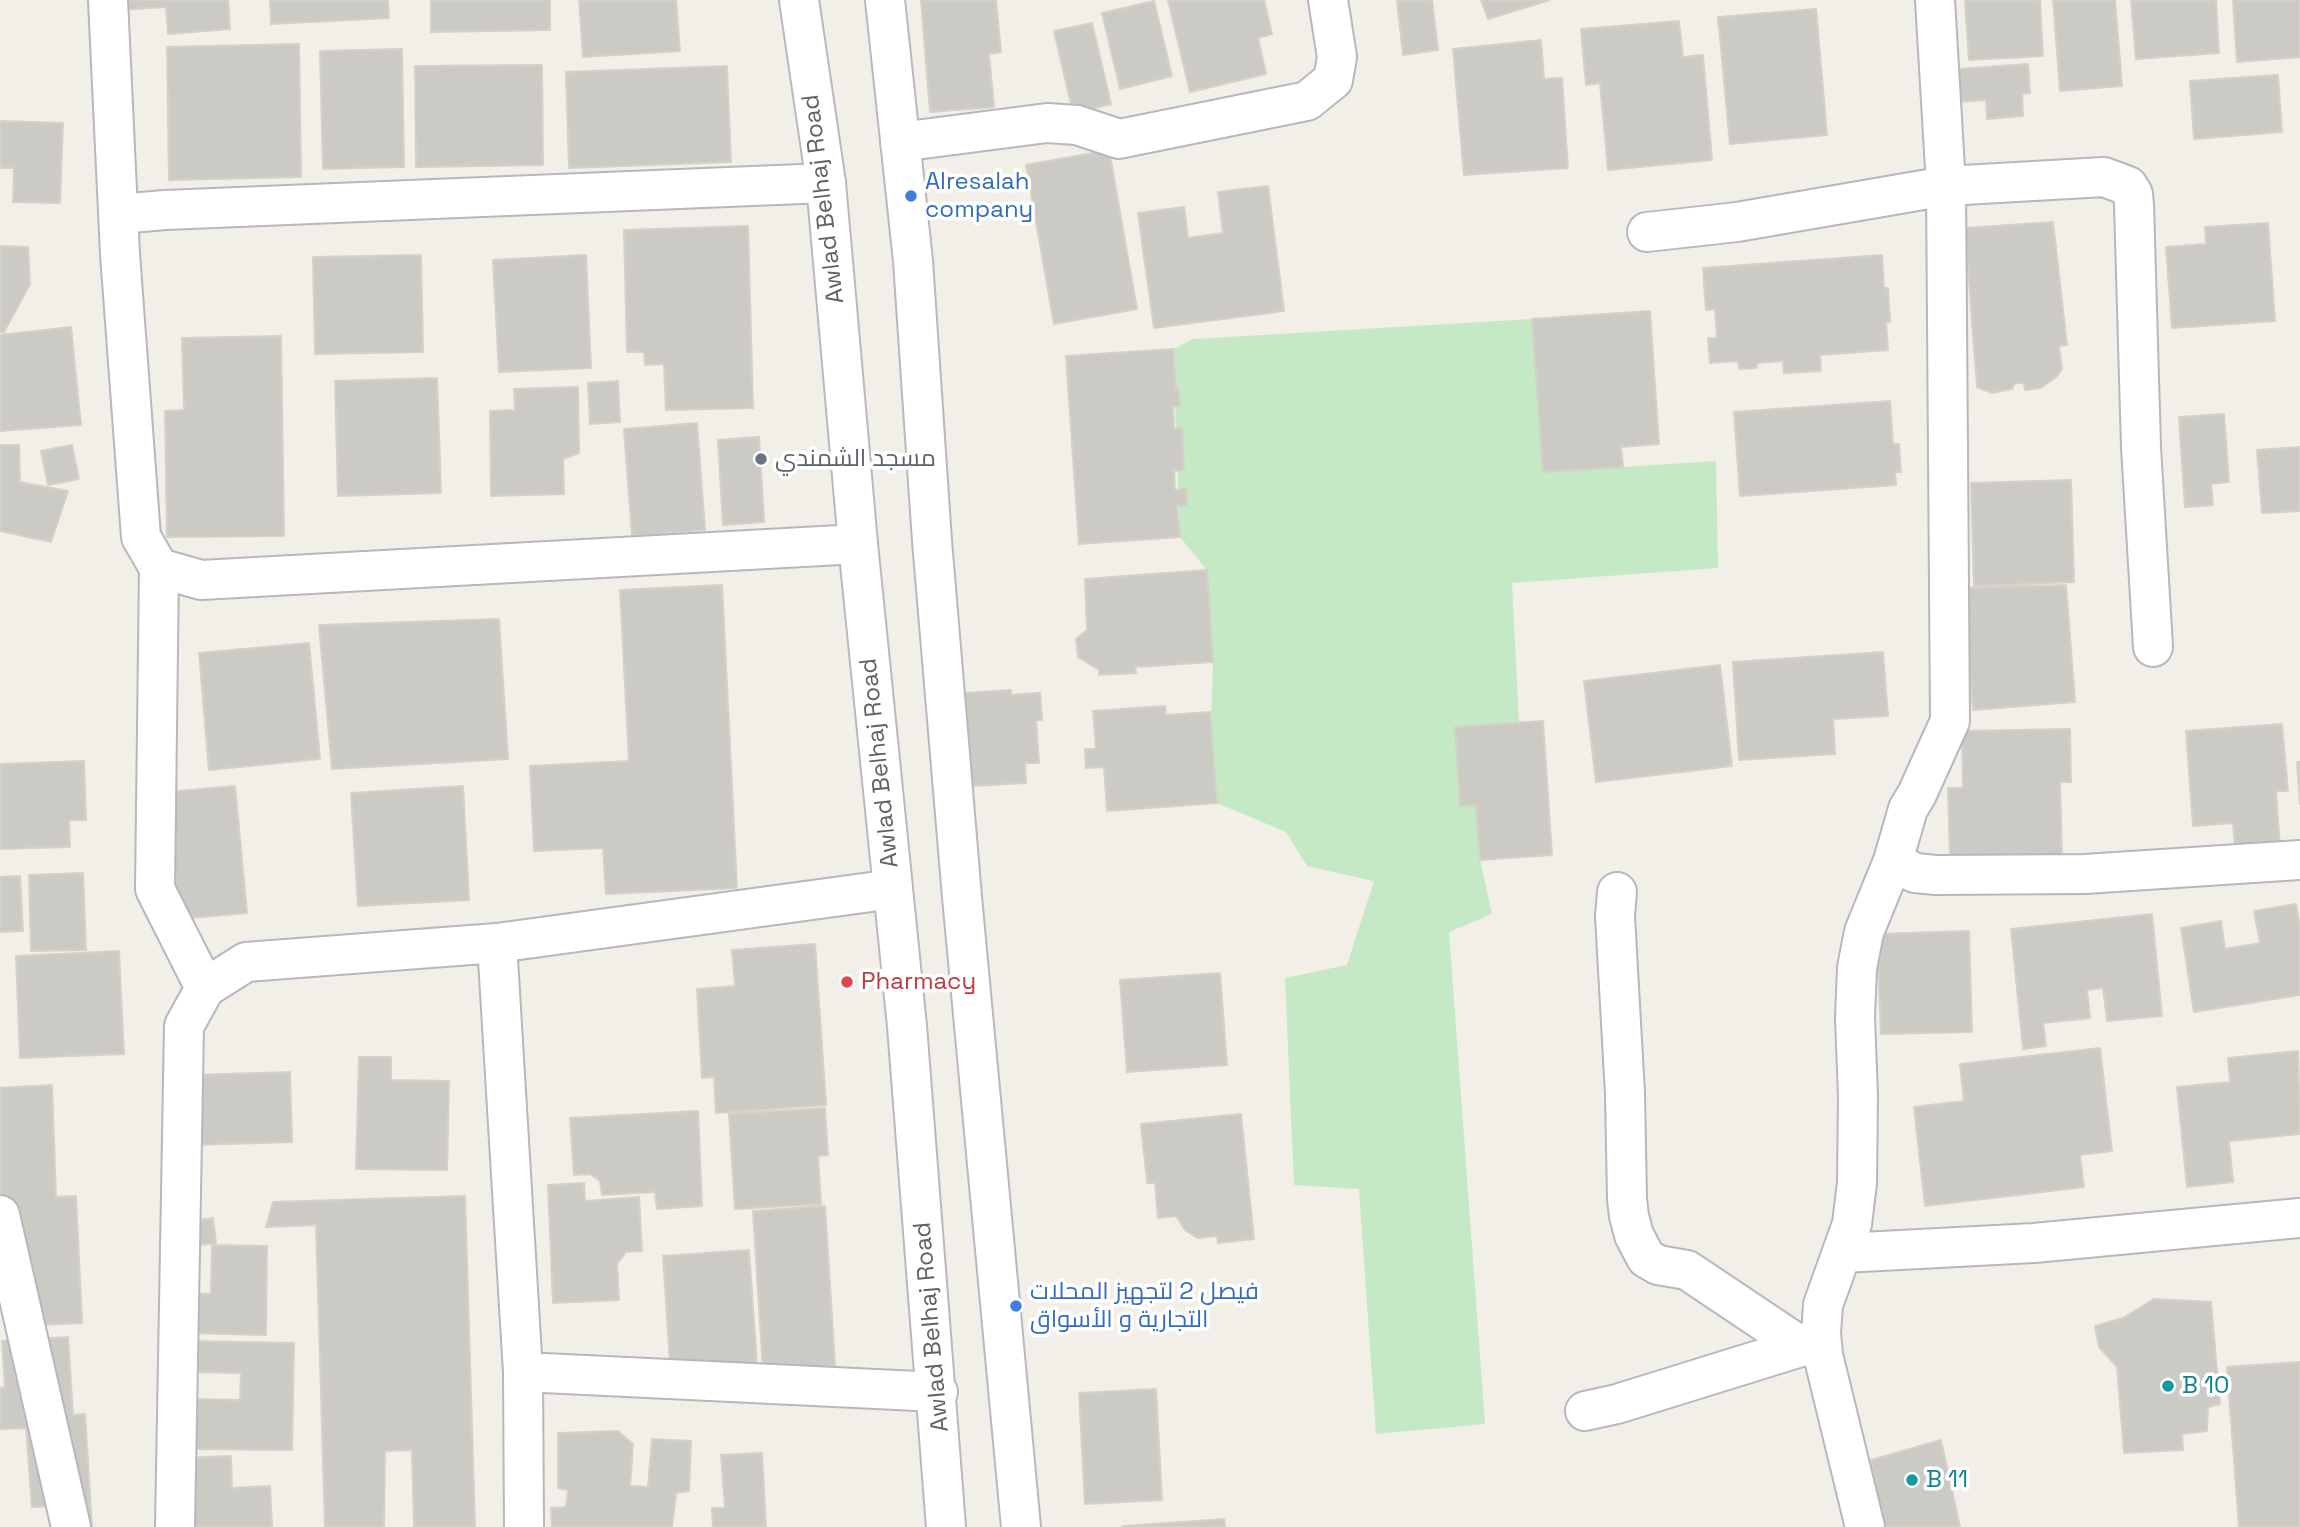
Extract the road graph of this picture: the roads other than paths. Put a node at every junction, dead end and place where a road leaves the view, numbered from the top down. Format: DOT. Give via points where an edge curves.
graph roads {
  1 [pos="108,0"];
  2 [pos="885,0"];
  3 [pos="1328,0"];
  4 [pos="1937,0"];
  5 [pos="798,3"];
  6 [pos="900,142"];
  7 [pos="826,183"];
  8 [pos="1945,186"];
  9 [pos="119,214"];
  10 [pos="1647,232"];
  11 [pos="858,544"];
  12 [pos="159,568"];
  13 [pos="2153,647"];
  14 [pos="2300,860"];
  15 [pos="1893,861"];
  16 [pos="894,889"];
  17 [pos="1617,892"];
  18 [pos="497,943"];
  19 [pos="205,988"];
  20 [pos="0,1215"];
  21 [pos="2300,1218"];
  22 [pos="1843,1253"];
  23 [pos="1812,1343"];
  24 [pos="523,1372"];
  25 [pos="938,1392"];
  26 [pos="1586,1411"];
  27 [pos="71,1527"];
  28 [pos="175,1527"];
  29 [pos="524,1527"];
  30 [pos="946,1527"];
  31 [pos="1021,1527"];
  32 [pos="1865,1527"];
  1 -- 9 [label="street"];
  2 -- 6 [label="street"];
  3 -- 6 [label="street" via="1337,57 1333,80 1307,101 1119,139 1077,125 1047,123"];
  4 -- 8 [label="street"];
  5 -- 7 [label="street, Awlad Belhaj Road"];
  6 -- 31 [label="street" via="961,883"];
  7 -- 9 [label="street"];
  7 -- 11 [label="street, Awlad Belhaj Road"];
  8 -- 10 [label="street" via="1737,222"];
  8 -- 13 [label="street" via="2104,177 2128,186 2133,194"];
  8 -- 15 [label="street" via="1950,721 1908,809"];
  9 -- 12 [label="street" via="141,537"];
  11 -- 12 [label="street" via="201,580"];
  11 -- 16 [label="street, Awlad Belhaj Road"];
  12 -- 19 [label="street" via="155,890"];
  14 -- 15 [label="street" via="2085,874 1936,876 1915,873"];
  15 -- 22 [label="street" via="1864,932 1857,968 1857,1183"];
  16 -- 18 [label="street"];
  16 -- 25 [label="street, Awlad Belhaj Road"];
  17 -- 23 [label="street" via="1627,1199 1634,1235 1646,1258 1687,1270"];
  18 -- 19 [label="street" via="246,962"];
  18 -- 24 [label="street"];
  19 -- 28 [label="street" via="184,1026"];
  20 -- 27 [label="street"];
  21 -- 22 [label="street" via="2034,1242"];
  22 -- 23 [label="street"];
  23 -- 26 [label="street"];
  23 -- 32 [label="street" via="1823,1355"];
  24 -- 25 [label="street"];
  24 -- 29 [label="street"];
  25 -- 30 [label="street, Awlad Belhaj Road"];
}
